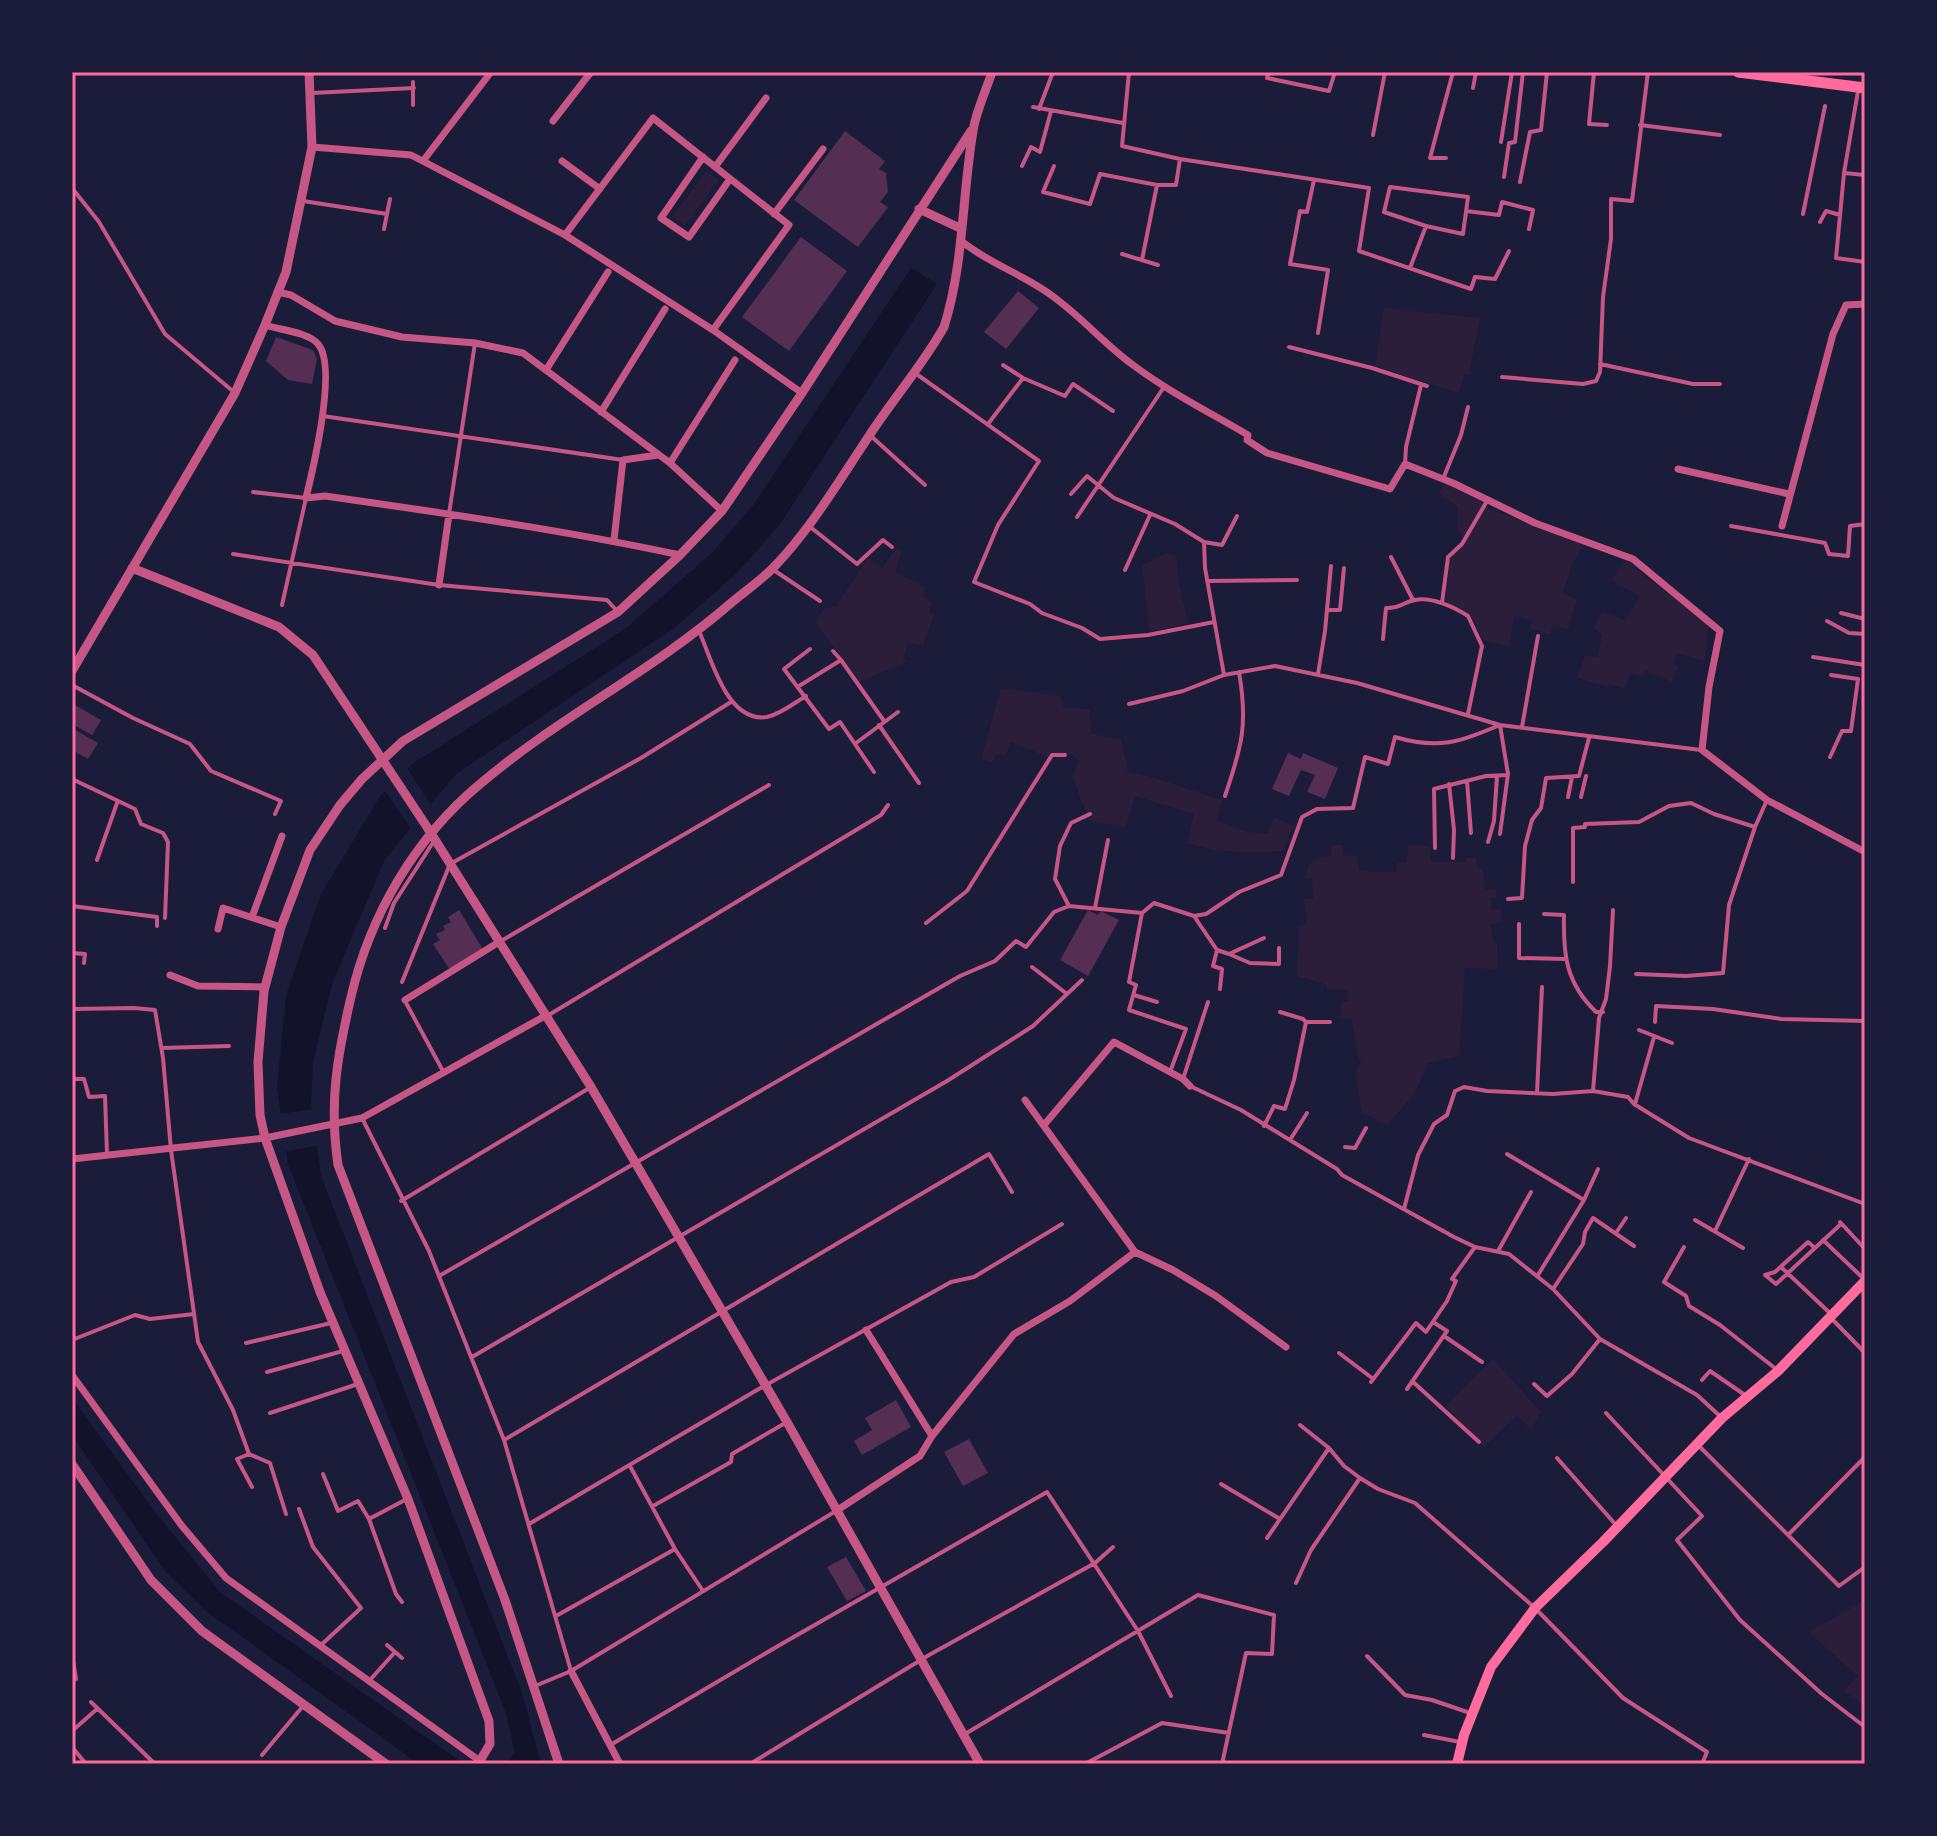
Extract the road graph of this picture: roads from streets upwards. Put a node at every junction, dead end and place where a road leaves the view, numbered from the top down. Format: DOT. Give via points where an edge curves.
graph roads {
  1 [pos="309,72"];
  2 [pos="491,72"];
  3 [pos="591,72"];
  4 [pos="992,72"];
  5 [pos="1738,72"];
  6 [pos="1862,88"];
  7 [pos="766,98"];
  8 [pos="553,121"];
  9 [pos="973,128"];
  10 [pos="312,147"];
  11 [pos="823,149"];
  12 [pos="703,157"];
  13 [pos="423,161"];
  14 [pos="562,161"];
  15 [pos="715,167"];
  16 [pos="730,179"];
  17 [pos="600,189"];
  18 [pos="919,209"];
  19 [pos="774,214"];
  20 [pos="962,229"];
  21 [pos="565,235"];
  22 [pos="960,240"];
  23 [pos="608,272"];
  24 [pos="277,292"];
  25 [pos="1865,304"];
  26 [pos="665,309"];
  27 [pos="265,325"];
  28 [pos="713,330"];
  29 [pos="735,360"];
  30 [pos="546,370"];
  31 [pos="802,393"];
  32 [pos="601,412"];
  33 [pos="658,455"];
  34 [pos="670,463"];
  35 [pos="1678,469"];
  36 [pos="1789,494"];
  37 [pos="722,511"];
  38 [pos="449,514"];
  39 [pos="1782,526"];
  40 [pos="614,540"];
  41 [pos="680,555"];
  42 [pos="132,568"];
  43 [pos="439,585"];
  44 [pos="72,671"];
  45 [pos="381,761"];
  46 [pos="431,834"];
  47 [pos="282,836"];
  48 [pos="1865,852"];
  49 [pos="252,917"];
  50 [pos="281,927"];
  51 [pos="218,929"];
  52 [pos="499,942"];
  53 [pos="170,975"];
  54 [pos="265,987"];
  55 [pos="405,1000"];
  56 [pos="545,1016"];
  57 [pos="1190,1086"];
  58 [pos="1025,1100"];
  59 [pos="1044,1125"];
  60 [pos="327,1126"];
  61 [pos="265,1138"];
  62 [pos="72,1159"];
  63 [pos="1135,1252"];
  64 [pos="1865,1281"];
  65 [pos="866,1330"];
  66 [pos="1286,1347"];
  67 [pos="72,1375"];
  68 [pos="932,1436"];
  69 [pos="72,1464"];
  70 [pos="836,1511"];
  71 [pos="571,1671"];
  72 [pos="479,1762"];
  73 [pos="386,1764"];
  74 [pos="559,1764"];
  75 [pos="620,1764"];
  76 [pos="980,1764"];
  77 [pos="1457,1764"];
  1 -- 10 [label="street"];
  2 -- 13 [label="street"];
  3 -- 8 [label="street"];
  4 -- 9 [label="street"];
  5 -- 6 [label="main road"];
  7 -- 15 [label="street"];
  9 -- 18 [label="street"];
  9 -- 20 [label="street"];
  10 -- 13 [label="street" via="411,155"];
  10 -- 24 [label="street" via="286,272"];
  11 -- 19 [label="street"];
  12 -- 15 [label="street"];
  12 -- 16 [label="street" via="661,218 689,237"];
  12 -- 17 [label="street" via="653,118"];
  13 -- 21 [label="street"];
  14 -- 17 [label="street"];
  15 -- 16 [label="street"];
  16 -- 19 [label="street"];
  17 -- 21 [label="street"];
  18 -- 20 [label="street"];
  18 -- 31 [label="street"];
  19 -- 28 [label="street" via="789,225"];
  20 -- 22 [label="street"];
  21 -- 28 [label="street"];
  22 -- 46 [label="street" via="944,327 772,569 699,631 481,783"];
  22 -- 48 [label="street" via="1028,279 1130,363 1248,435 1247,440 1267,453 1390,489 1405,464 1535,523 1633,559 1720,631 1702,750 1767,800"];
  23 -- 30 [label="street"];
  24 -- 27 [label="street"];
  24 -- 30 [label="street" via="335,321 402,337 523,353"];
  25 -- 36 [label="street" via="1846,305 1833,334"];
  26 -- 32 [label="street"];
  27 -- 38 [label="street" via="311,339 323,354 323,416 306,498 325,496"];
  27 -- 42 [label="street" via="235,393"];
  28 -- 31 [label="street"];
  29 -- 34 [label="street"];
  30 -- 32 [label="street"];
  31 -- 37 [label="street"];
  32 -- 33 [label="street"];
  33 -- 34 [label="street"];
  33 -- 40 [label="street" via="623,460"];
  34 -- 37 [label="street"];
  35 -- 36 [label="street"];
  36 -- 39 [label="street"];
  37 -- 41 [label="street"];
  38 -- 40 [label="street"];
  38 -- 43 [label="street"];
  40 -- 41 [label="street"];
  41 -- 45 [label="street" via="618,612 403,741"];
  42 -- 44 [label="street"];
  42 -- 45 [label="street" via="279,627 313,655"];
  45 -- 46 [label="street"];
  45 -- 50 [label="street" via="340,805 310,850"];
  46 -- 52 [label="street"];
  46 -- 60 [label="street" via="386,900 357,971"];
  47 -- 49 [label="street"];
  49 -- 50 [label="street"];
  49 -- 51 [label="street" via="223,908"];
  50 -- 54 [label="street"];
  52 -- 55 [label="street"];
  52 -- 56 [label="street"];
  53 -- 54 [label="street" via="198,986"];
  54 -- 61 [label="street" via="258,1062"];
  56 -- 60 [label="street" via="362,1118"];
  56 -- 70 [label="street"];
  57 -- 59 [label="street" via="1114,1042"];
  58 -- 59 [label="street"];
  59 -- 63 [label="street"];
  60 -- 61 [label="street"];
  60 -- 74 [label="street" via="505,1600"];
  61 -- 62 [label="street"];
  61 -- 72 [label="street" via="303,1249 408,1499 489,1721 490,1744"];
  63 -- 66 [label="street" via="1216,1296"];
  63 -- 68 [label="street" via="1070,1301 1014,1334"];
  64 -- 77 [label="main road" via="1535,1608 1491,1667"];
  65 -- 68 [label="street"];
  67 -- 72 [label="street" via="226,1578"];
  68 -- 70 [label="street" via="920,1456"];
  69 -- 73 [label="street" via="151,1580 202,1631"];
  70 -- 76 [label="street"];
  71 -- 75 [label="street"];
}
